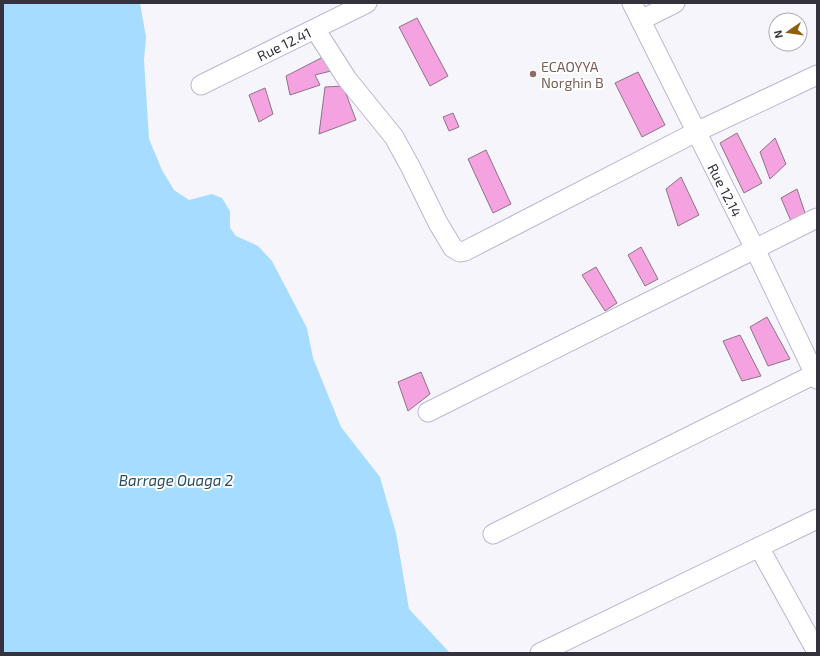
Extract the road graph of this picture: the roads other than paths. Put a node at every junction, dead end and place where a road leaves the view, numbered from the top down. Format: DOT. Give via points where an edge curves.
graph roads {
  1 [pos="367,3"];
  2 [pos="632,3"];
  3 [pos="675,3"];
  4 [pos="641,20"];
  5 [pos="315,29"];
  6 [pos="817,74"];
  7 [pos="201,85"];
  8 [pos="696,132"];
  9 [pos="817,218"];
  10 [pos="755,249"];
  11 [pos="816,375"];
  12 [pos="428,412"];
  13 [pos="817,519"];
  14 [pos="493,534"];
  15 [pos="759,547"];
  16 [pos="817,652"];
  17 [pos="540,653"];
  1 -- 5 [label="street, Rue 12.41"];
  2 -- 4 [label="street, Rue 12.14"];
  3 -- 4 [label="street"];
  4 -- 8 [label="street, Rue 12.14"];
  5 -- 7 [label="street, Rue 12.41"];
  5 -- 8 [label="street" via="347,79 394,137 438,223 453,248 460,252"];
  6 -- 8 [label="street"];
  8 -- 10 [label="street, Rue 12.14"];
  9 -- 10 [label="street"];
  10 -- 11 [label="street, Rue 12.14"];
  10 -- 12 [label="street"];
  11 -- 14 [label="street"];
  13 -- 15 [label="street"];
  15 -- 16 [label="street"];
  15 -- 17 [label="street"];
}
